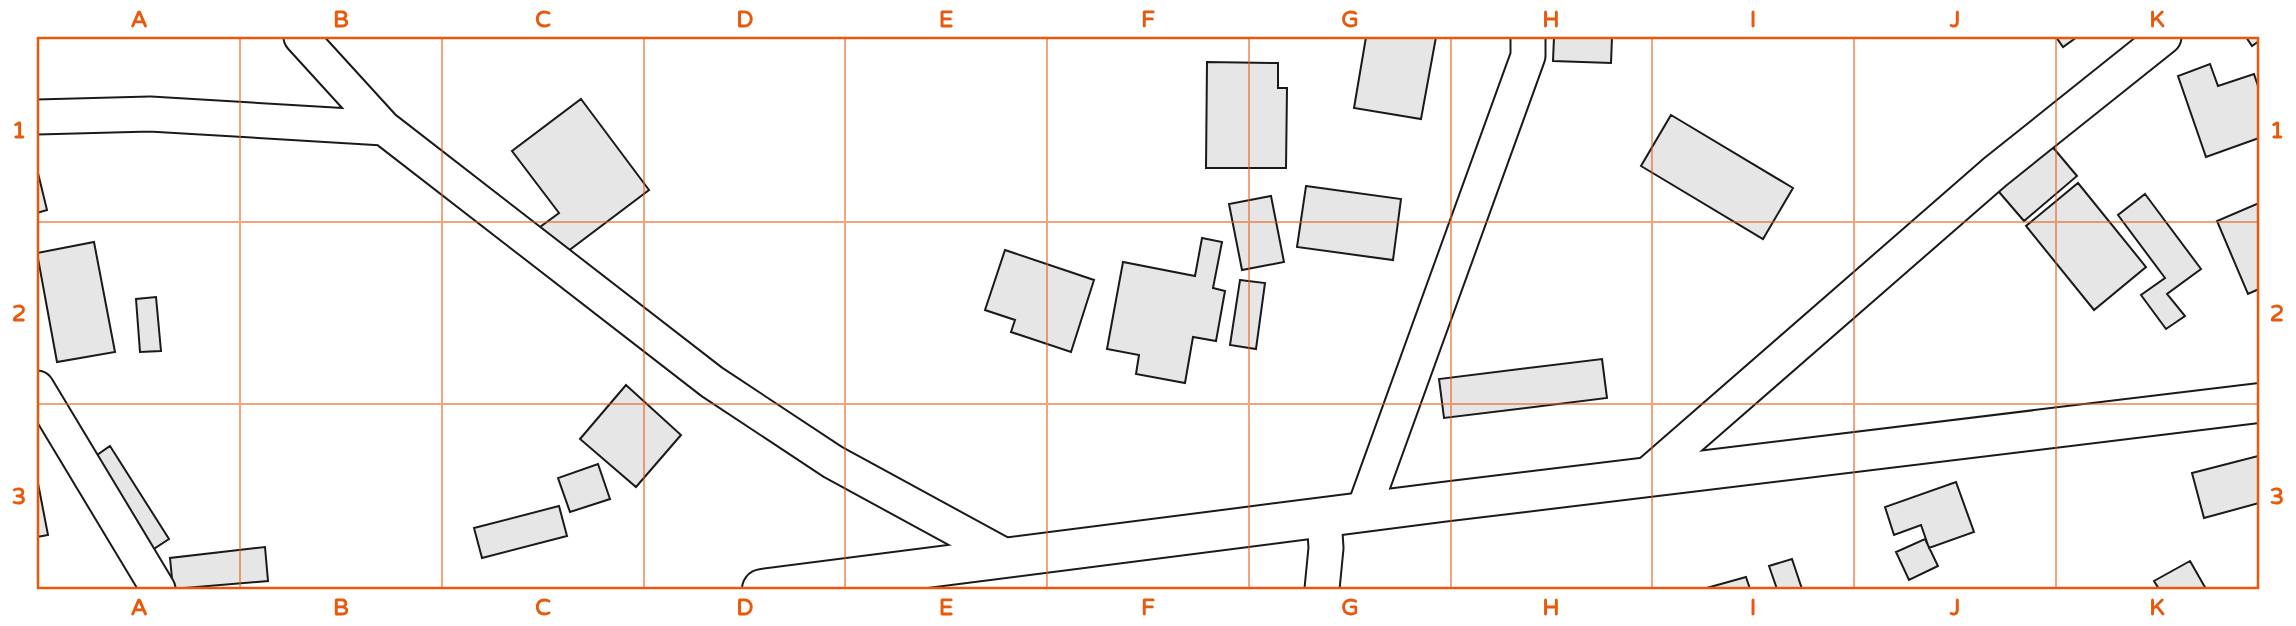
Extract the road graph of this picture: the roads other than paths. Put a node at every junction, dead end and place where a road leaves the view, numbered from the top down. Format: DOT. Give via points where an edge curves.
graph roads {
  1 [pos="301,37"];
  2 [pos="1528,37"];
  3 [pos="2164,37"];
  4 [pos="37,117"];
  5 [pos="384,128"];
  6 [pos="37,388"];
  7 [pos="2259,403"];
  8 [pos="1646,477"];
  9 [pos="1363,512"];
  10 [pos="1324,517"];
  11 [pos="1011,559"];
  12 [pos="892,571"];
  13 [pos="158,589"];
  14 [pos="762,589"];
  15 [pos="937,589"];
  16 [pos="1322,589"];
  1 -- 5 [label="street"];
  2 -- 9 [label="street" via="1528,56"];
  3 -- 8 [label="street" via="1995,172"];
  4 -- 5 [label="street" via="150,114"];
  5 -- 11 [label="street" via="712,382 833,462"];
  6 -- 13 [label="street"];
  7 -- 8 [label="main road"];
  8 -- 9 [label="main road"];
  9 -- 10 [label="main road"];
  10 -- 11 [label="main road"];
  10 -- 16 [label="street"];
  11 -- 12 [label="main road"];
  12 -- 14 [label="main road"];
  12 -- 15 [label="street"];
}
